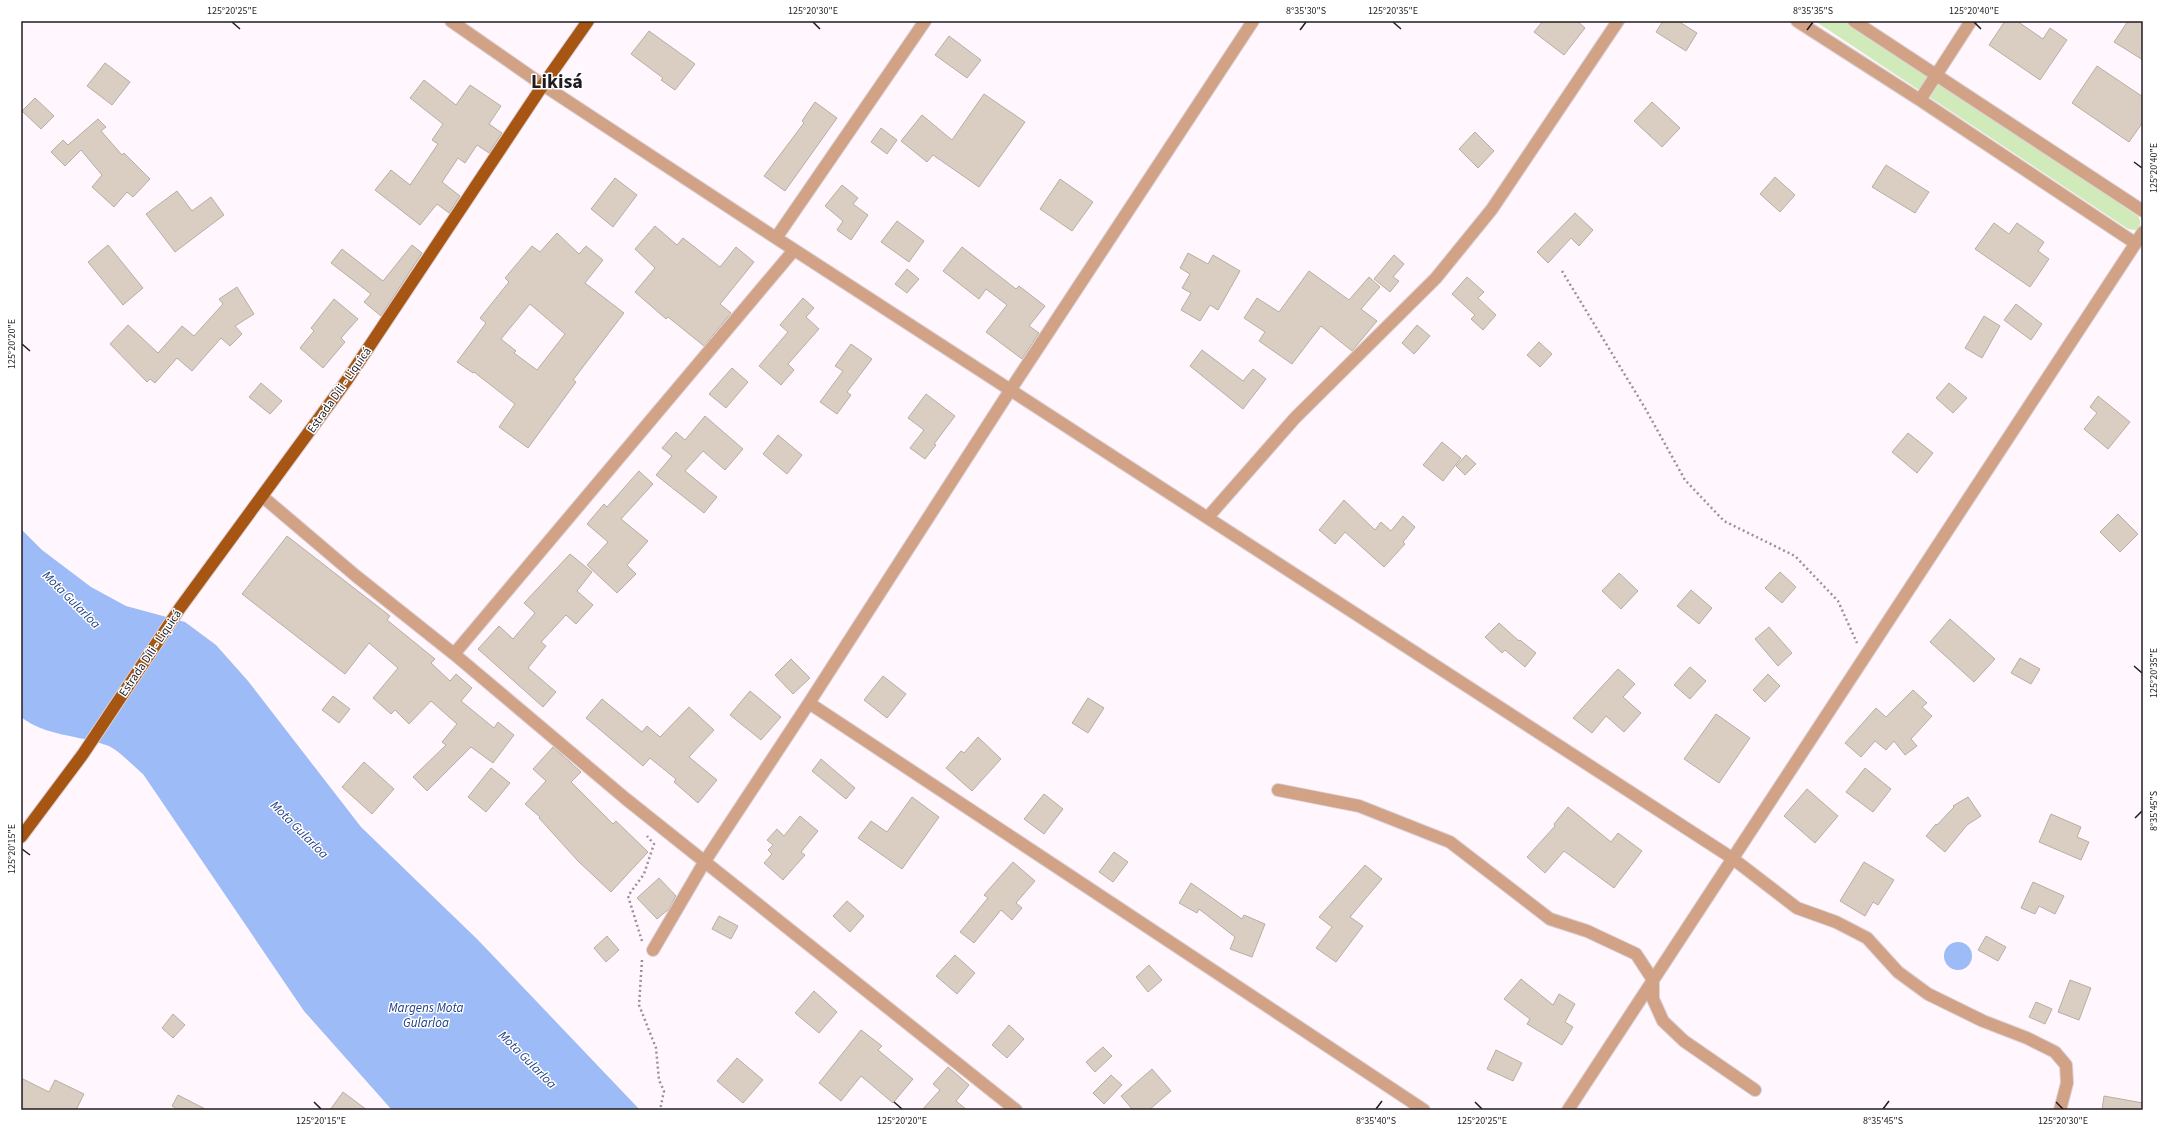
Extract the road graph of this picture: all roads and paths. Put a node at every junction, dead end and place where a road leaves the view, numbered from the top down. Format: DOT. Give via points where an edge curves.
graph roads {
  1 [pos="451,21"];
  2 [pos="588,21"];
  3 [pos="924,21"];
  4 [pos="1253,21"];
  5 [pos="1618,21"];
  6 [pos="1797,21"];
  7 [pos="1854,21"];
  8 [pos="1972,21"];
  9 [pos="1936,75"];
  10 [pos="543,85"];
  11 [pos="1920,100"];
  12 [pos="2143,211"];
  13 [pos="2143,232"];
  14 [pos="776,238"];
  15 [pos="2135,243"];
  16 [pos="794,250"];
  17 [pos="1562,271"];
  18 [pos="1011,389"];
  19 [pos="263,497"];
  20 [pos="1208,517"];
  21 [pos="454,654"];
  22 [pos="1864,658"];
  23 [pos="809,703"];
  24 [pos="1278,790"];
  25 [pos="21,836"];
  26 [pos="1732,858"];
  27 [pos="705,861"];
  28 [pos="653,950"];
  29 [pos="1653,980"];
  30 [pos="1754,1090"];
  31 [pos="1016,1110"];
  32 [pos="1424,1110"];
  33 [pos="1568,1110"];
  34 [pos="2060,1110"];
  1 -- 10 [label="street"];
  2 -- 10 [label="main road, Estrada Díli - Liquicá"];
  3 -- 14 [label="street"];
  4 -- 18 [label="street"];
  5 -- 20 [label="street" via="1492,209 1436,278 1295,418"];
  6 -- 11 [label="street"];
  7 -- 9 [label="street"];
  8 -- 9 [label="street"];
  9 -- 11 [label="street"];
  9 -- 12 [label="street"];
  10 -- 14 [label="street"];
  10 -- 19 [label="main road, Estrada Díli - Liquicá" via="347,380"];
  11 -- 15 [label="street"];
  13 -- 15 [label="street"];
  14 -- 16 [label="street"];
  15 -- 22 [label="street"];
  16 -- 18 [label="street"];
  16 -- 21 [label="street"];
  17 -- 22 [label="path" via="1645,408 1685,480 1724,521 1796,556 1838,601"];
  18 -- 20 [label="street"];
  18 -- 23 [label="street"];
  19 -- 21 [label="street"];
  19 -- 25 [label="main road, Estrada Díli - Liquicá" via="180,608 83,754"];
  20 -- 26 [label="street"];
  21 -- 27 [label="street" via="620,794"];
  22 -- 26 [label="street"];
  23 -- 27 [label="street"];
  23 -- 32 [label="street"];
  24 -- 29 [label="street" via="1359,806 1450,842 1550,918 1587,931 1636,954"];
  26 -- 29 [label="street"];
  26 -- 34 [label="street" via="1797,908 1836,922 1867,938 1898,972 1928,994 2056,1052 2066,1065 2067,1082"];
  27 -- 28 [label="street"];
  27 -- 31 [label="street"];
  29 -- 30 [label="street" via="1653,999 1663,1021 1684,1041"];
  29 -- 33 [label="street"];
}
